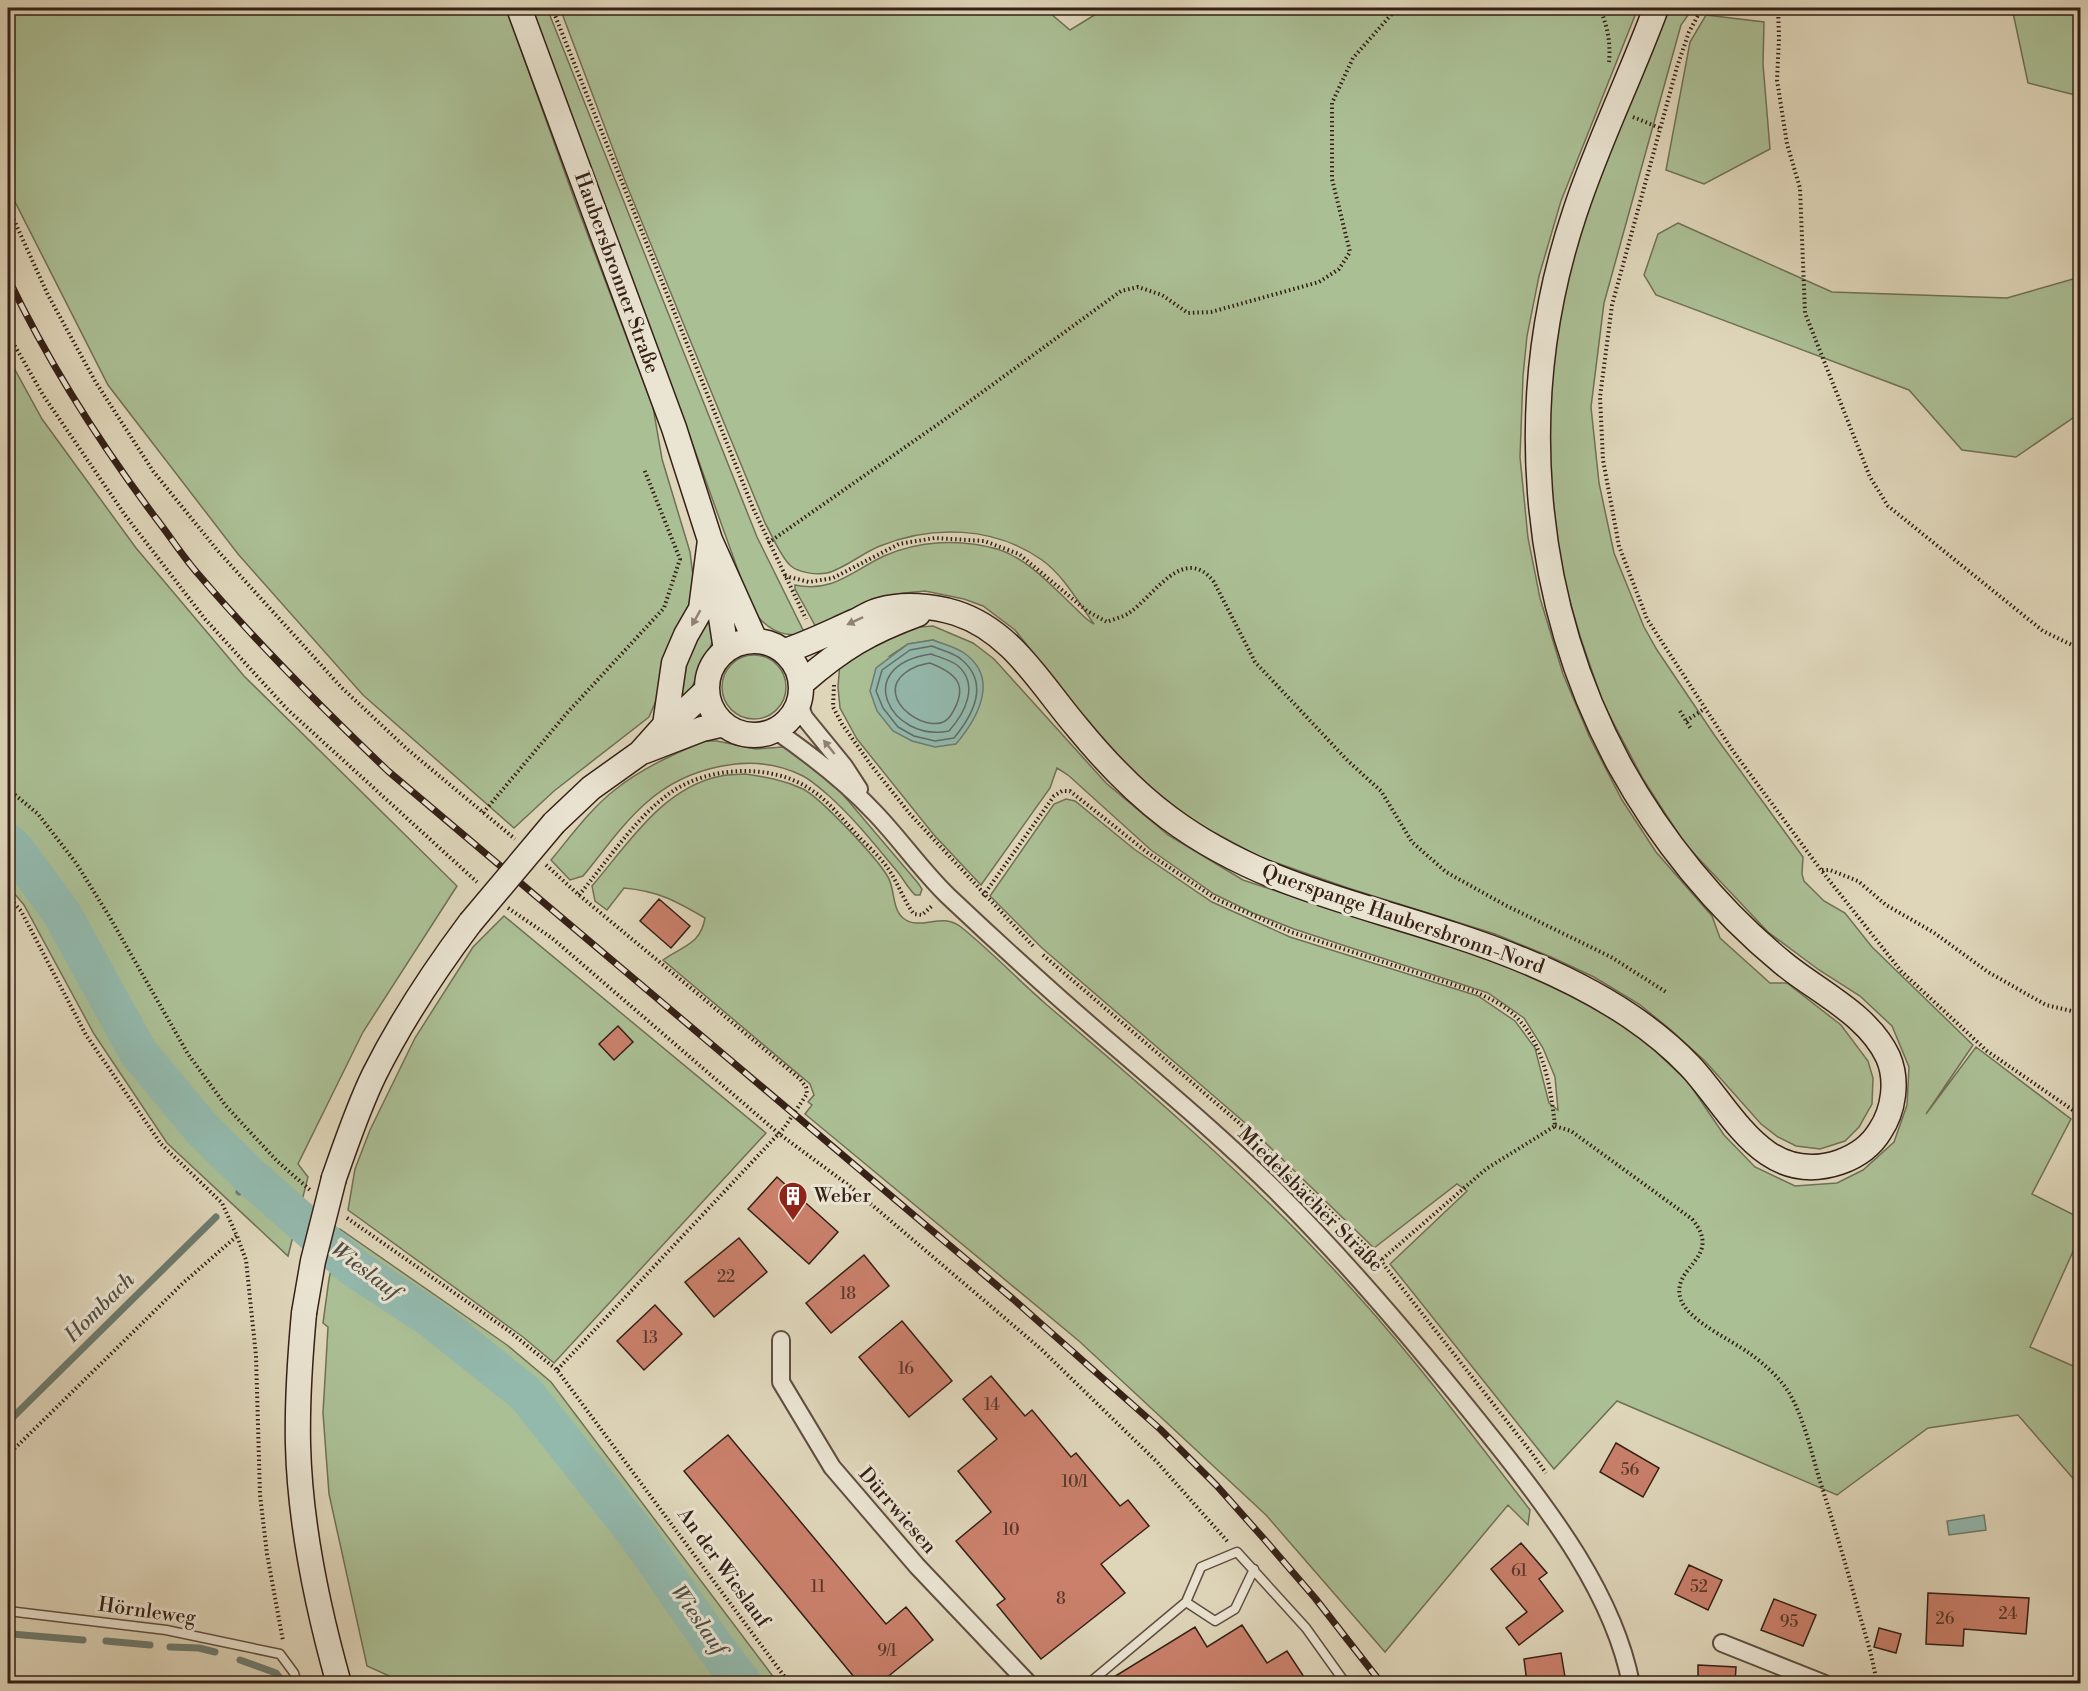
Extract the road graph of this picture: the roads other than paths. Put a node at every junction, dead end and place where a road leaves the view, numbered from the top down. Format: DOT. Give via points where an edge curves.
graph roads {
  1 [pos="519,8"];
  2 [pos="1656,8"];
  3 [pos="710,540"];
  4 [pos="932,609"];
  5 [pos="755,640"];
  6 [pos="726,650"];
  7 [pos="785,651"];
  8 [pos="707,690"];
  9 [pos="800,693"];
  10 [pos="724,724"];
  11 [pos="665,725"];
  12 [pos="775,730"];
  13 [pos="640,753"];
  14 [pos="874,812"];
  15 [pos="781,1340"];
  16 [pos="1254,1569"];
  17 [pos="1186,1602"];
  18 [pos="8,1611"];
  19 [pos="1722,1643"];
  20 [pos="297,1683"];
  21 [pos="339,1683"];
  22 [pos="1029,1683"];
  23 [pos="1088,1683"];
  24 [pos="1346,1683"];
  25 [pos="1631,1683"];
  26 [pos="1825,1683"];
  1 -- 3 [label="main road, Haubersbronner Straße" via="674,428"];
  2 -- 4 [label="main road, Querspange Haubersbronn-Nord" via="1576,208 1549,307 1538,401 1537,454 1550,570 1575,664 1594,713 1643,804 1706,887 1746,930 1782,963 1855,1016 1873,1033 1888,1058 1894,1076 1885,1125 1854,1157 1830,1166 1803,1167 1771,1156 1752,1143 1688,1063 1659,1036 1586,989 1544,968 1313,892 1213,848 1165,816 1126,781 1074,725 1014,649 974,621"];
  3 -- 5 [label="main road"];
  3 -- 6 [label="main road"];
  3 -- 11 [label="main road, one-way" via="701,609 674,663"];
  4 -- 7 [label="main road, Querspange Haubersbronn-Nord, one-way" via="881,609"];
  4 -- 9 [label="main road" via="858,640 829,659"];
  5 -- 6 [label="main road"];
  5 -- 7 [label="main road"];
  6 -- 8 [label="main road" via="715,661"];
  7 -- 9 [label="main road" via="796,665"];
  8 -- 10 [label="main road" via="715,714"];
  8 -- 11 [label="main road"];
  9 -- 12 [label="main road" via="794,714"];
  14 -- 9 [label="street, one-way" via="844,766 804,717"];
  10 -- 12 [label="main road" via="749,734"];
  10 -- 13 [label="main road"];
  11 -- 13 [label="main road"];
  12 -- 14 [label="street" via="821,761"];
  13 -- 21 [label="main road, bridge" via="591,788 554,823 433,973 379,1066 333,1178 304,1313 298,1435 304,1521 316,1592"];
  14 -- 25 [label="street, Miedelsbacher Straße" via="946,894 1058,997 1168,1090 1267,1183 1360,1279 1515,1468 1587,1571 1608,1613"];
  15 -- 22 [label="street, Dürrwiesen" via="781,1382 832,1467 917,1566"];
  16 -- 17 [label="lane" via="1237,1552 1201,1567"];
  16 -- 17 [label="lane" via="1235,1609 1215,1621"];
  16 -- 24 [label="lane" via="1306,1628"];
  17 -- 23 [label="lane"];
  18 -- 20 [label="lane, Hörnleweg" via="166,1630 280,1654"];
  19 -- 26 [label="street"];
}
